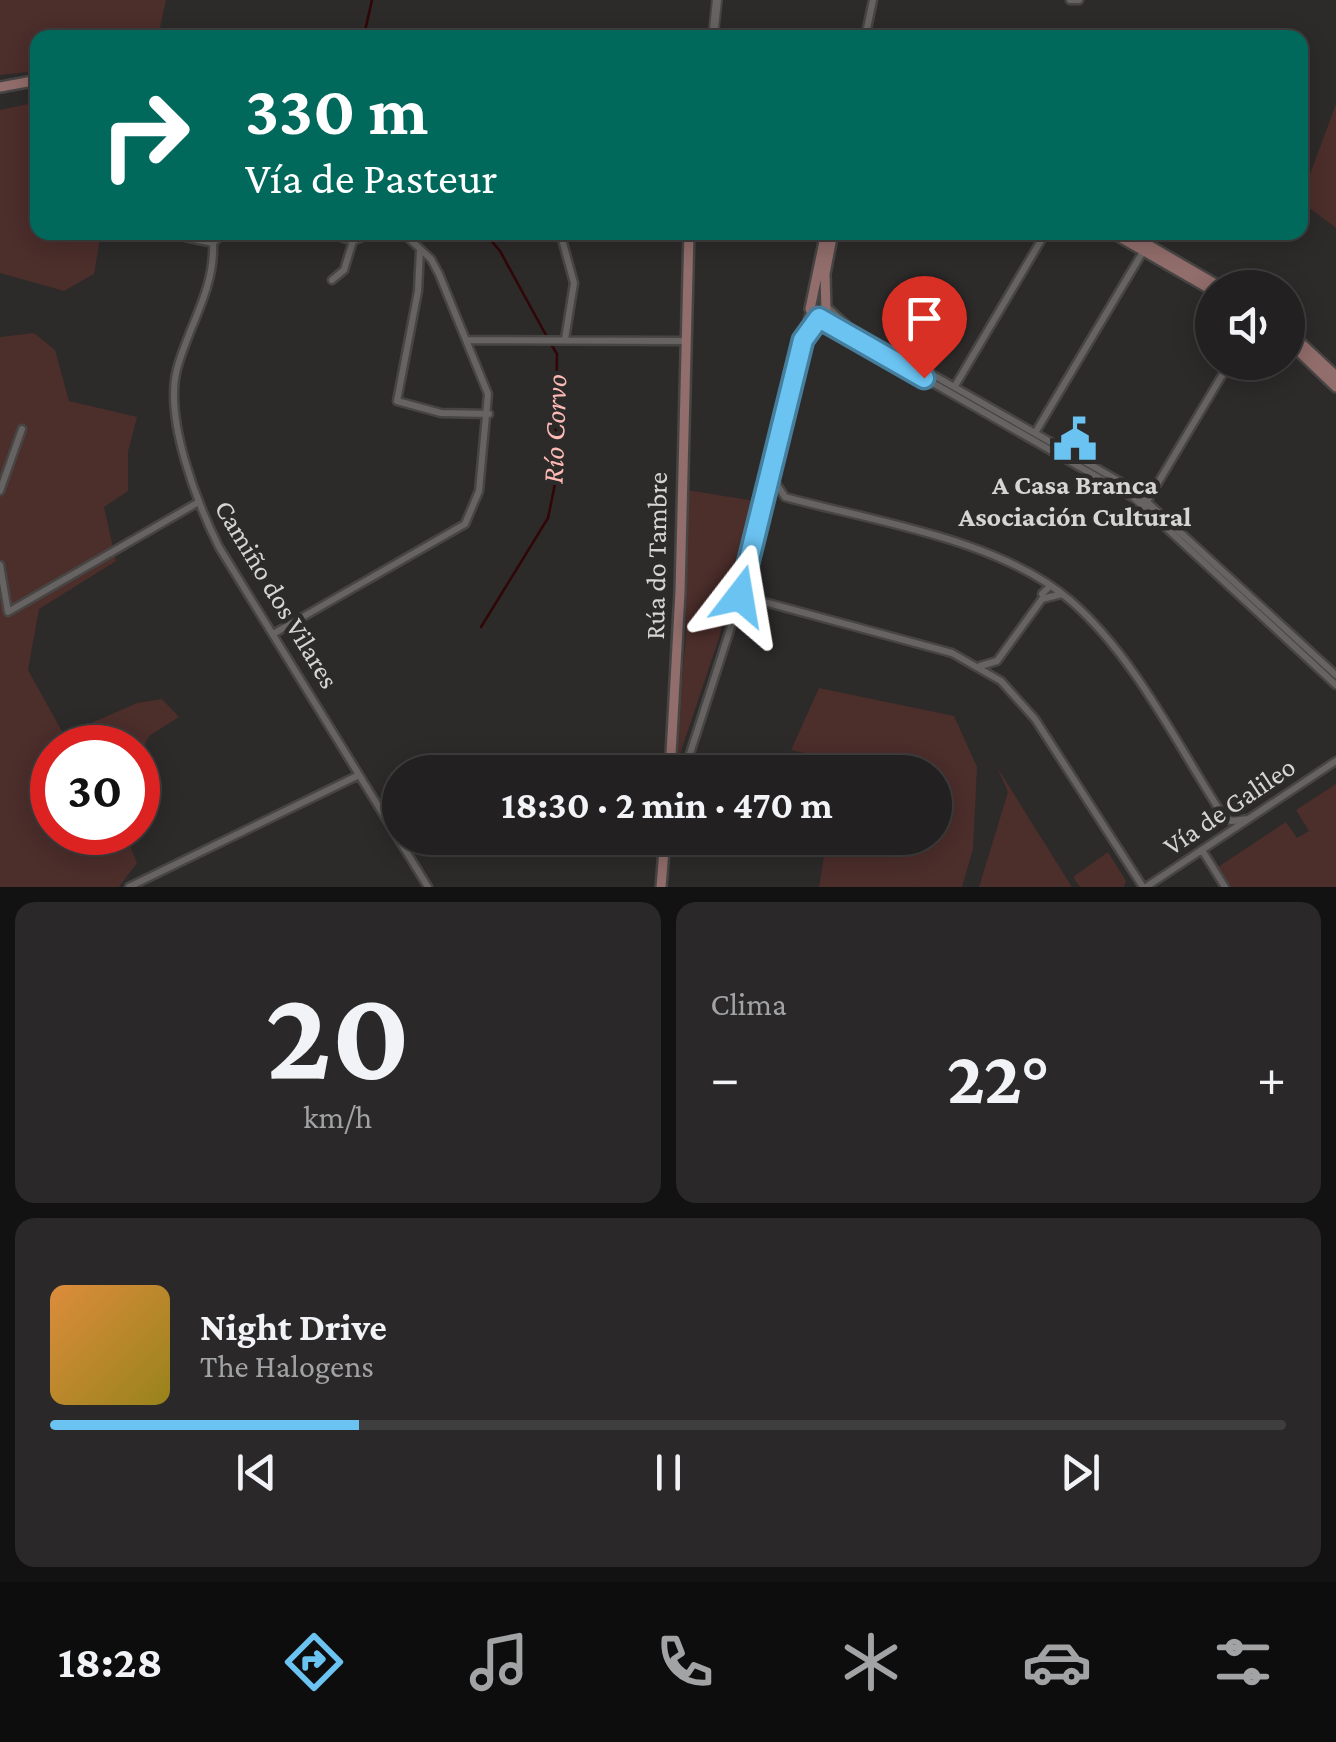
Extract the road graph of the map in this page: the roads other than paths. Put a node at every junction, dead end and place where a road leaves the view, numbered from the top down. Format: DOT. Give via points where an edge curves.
graph roads {
  1 [pos="717,0"];
  2 [pos="874,0"];
  3 [pos="1070,0"];
  4 [pos="1078,0"];
  5 [pos="714,30"];
  6 [pos="867,30"];
  7 [pos="30,81"];
  8 [pos="0,86"];
  9 [pos="203,240"];
  10 [pos="350,240"];
  11 [pos="412,240"];
  12 [pos="562,240"];
  13 [pos="690,240"];
  14 [pos="828,240"];
  15 [pos="828,240"];
  16 [pos="1041,240"];
  17 [pos="1128,240"];
  18 [pos="1136,240"];
  19 [pos="353,241"];
  20 [pos="213,242"];
  21 [pos="420,247"];
  22 [pos="1145,248"];
  23 [pos="1195,274"];
  24 [pos="1195,279"];
  25 [pos="332,280"];
  26 [pos="825,305"];
  27 [pos="814,312"];
  28 [pos="565,339"];
  29 [pos="467,340"];
  30 [pos="686,341"];
  31 [pos="1305,347"];
  32 [pos="1305,358"];
  33 [pos="1336,376"];
  34 [pos="1219,380"];
  35 [pos="1336,387"];
  36 [pos="953,390"];
  37 [pos="489,414"];
  38 [pos="22,429"];
  39 [pos="1034,436"];
  40 [pos="771,476"];
  41 [pos="0,492"];
  42 [pos="767,492"];
  43 [pos="782,496"];
  44 [pos="196,503"];
  45 [pos="1146,503"];
  46 [pos="762,508"];
  47 [pos="0,565"];
  48 [pos="1037,578"];
  49 [pos="743,582"];
  50 [pos="1050,586"];
  51 [pos="1062,594"];
  52 [pos="740,596"];
  53 [pos="1043,596"];
  54 [pos="755,600"];
  55 [pos="737,608"];
  56 [pos="273,634"];
  57 [pos="995,663"];
  58 [pos="978,666"];
  59 [pos="989,672"];
  60 [pos="1336,674"];
  61 [pos="1001,681"];
  62 [pos="1336,685"];
  63 [pos="671,755"];
  64 [pos="689,755"];
  65 [pos="1336,761"];
  66 [pos="359,776"];
  67 [pos="1230,826"];
  68 [pos="1202,850"];
  69 [pos="664,855"];
  70 [pos="1133,874"];
  71 [pos="1156,881"];
  72 [pos="129,887"];
  73 [pos="428,887"];
  74 [pos="662,887"];
  75 [pos="1140,887"];
  76 [pos="1226,887"];
  1 -- 5 [label="street"];
  2 -- 6 [label="street"];
  3 -- 4 [label="street"];
  7 -- 8 [label="main road"];
  9 -- 20 [label="street"];
  10 -- 19 [label="street"];
  11 -- 21 [label="street"];
  12 -- 28 [label="street" via="574,283"];
  13 -- 30 [label="main road, Rúa do Tambre"];
  14 -- 26 [label="main road"];
  15 -- 27 [label="main road"];
  16 -- 36 [label="street"];
  17 -- 22 [label="main road"];
  18 -- 22 [label="main road"];
  19 -- 25 [label="street" via="344,270"];
  20 -- 44 [label="street, Camiño dos Vilares" via="210,282 174,391"];
  21 -- 29 [label="street"];
  21 -- 37 [label="street" via="397,401 441,413"];
  22 -- 23 [label="main road"];
  22 -- 24 [label="main road"];
  22 -- 39 [label="street"];
  26 -- 27 [label="main road" via="818,302"];
  26 -- 36 [label="street" via="849,327"];
  27 -- 36 [label="street"];
  27 -- 40 [label="street"];
  28 -- 29 [label="street"];
  28 -- 30 [label="street"];
  29 -- 37 [label="street" via="486,384"];
  30 -- 63 [label="main road, Rúa do Tambre"];
  31 -- 33 [label="main road"];
  32 -- 35 [label="main road"];
  34 -- 45 [label="street"];
  36 -- 39 [label="street"];
  37 -- 56 [label="street" via="479,491 465,524"];
  38 -- 41 [label="street"];
  39 -- 45 [label="street"];
  40 -- 42 [label="street"];
  40 -- 43 [label="street"];
  42 -- 43 [label="street"];
  42 -- 46 [label="street"];
  43 -- 46 [label="street"];
  43 -- 48 [label="street" via="972,548"];
  44 -- 47 [label="street" via="8,612"];
  44 -- 56 [label="street, Camiño dos Vilares"];
  45 -- 60 [label="street"];
  45 -- 62 [label="street"];
  46 -- 49 [label="street"];
  48 -- 50 [label="street"];
  48 -- 53 [label="street"];
  49 -- 52 [label="street"];
  49 -- 54 [label="street"];
  50 -- 51 [label="street"];
  50 -- 53 [label="street"];
  51 -- 53 [label="street"];
  51 -- 67 [label="street" via="1111,643"];
  52 -- 54 [label="street"];
  52 -- 55 [label="street"];
  53 -- 57 [label="street"];
  54 -- 55 [label="street"];
  54 -- 58 [label="street" via="952,653"];
  55 -- 64 [label="street"];
  56 -- 66 [label="street, Camiño dos Vilares"];
  57 -- 58 [label="street"];
  57 -- 59 [label="street"];
  57 -- 61 [label="street"];
  58 -- 59 [label="street"];
  59 -- 61 [label="street"];
  61 -- 70 [label="street" via="1034,719"];
  65 -- 67 [label="street, Vía de Galileo"];
  66 -- 72 [label="street"];
  66 -- 73 [label="street, Camiño dos Vilares"];
  67 -- 68 [label="street, Vía de Galileo"];
  68 -- 71 [label="street, Vía de Galileo"];
  68 -- 76 [label="street"];
  69 -- 74 [label="main road"];
  70 -- 71 [label="street"];
  70 -- 75 [label="street"];
  71 -- 75 [label="street, Vía de Galileo"];
}
